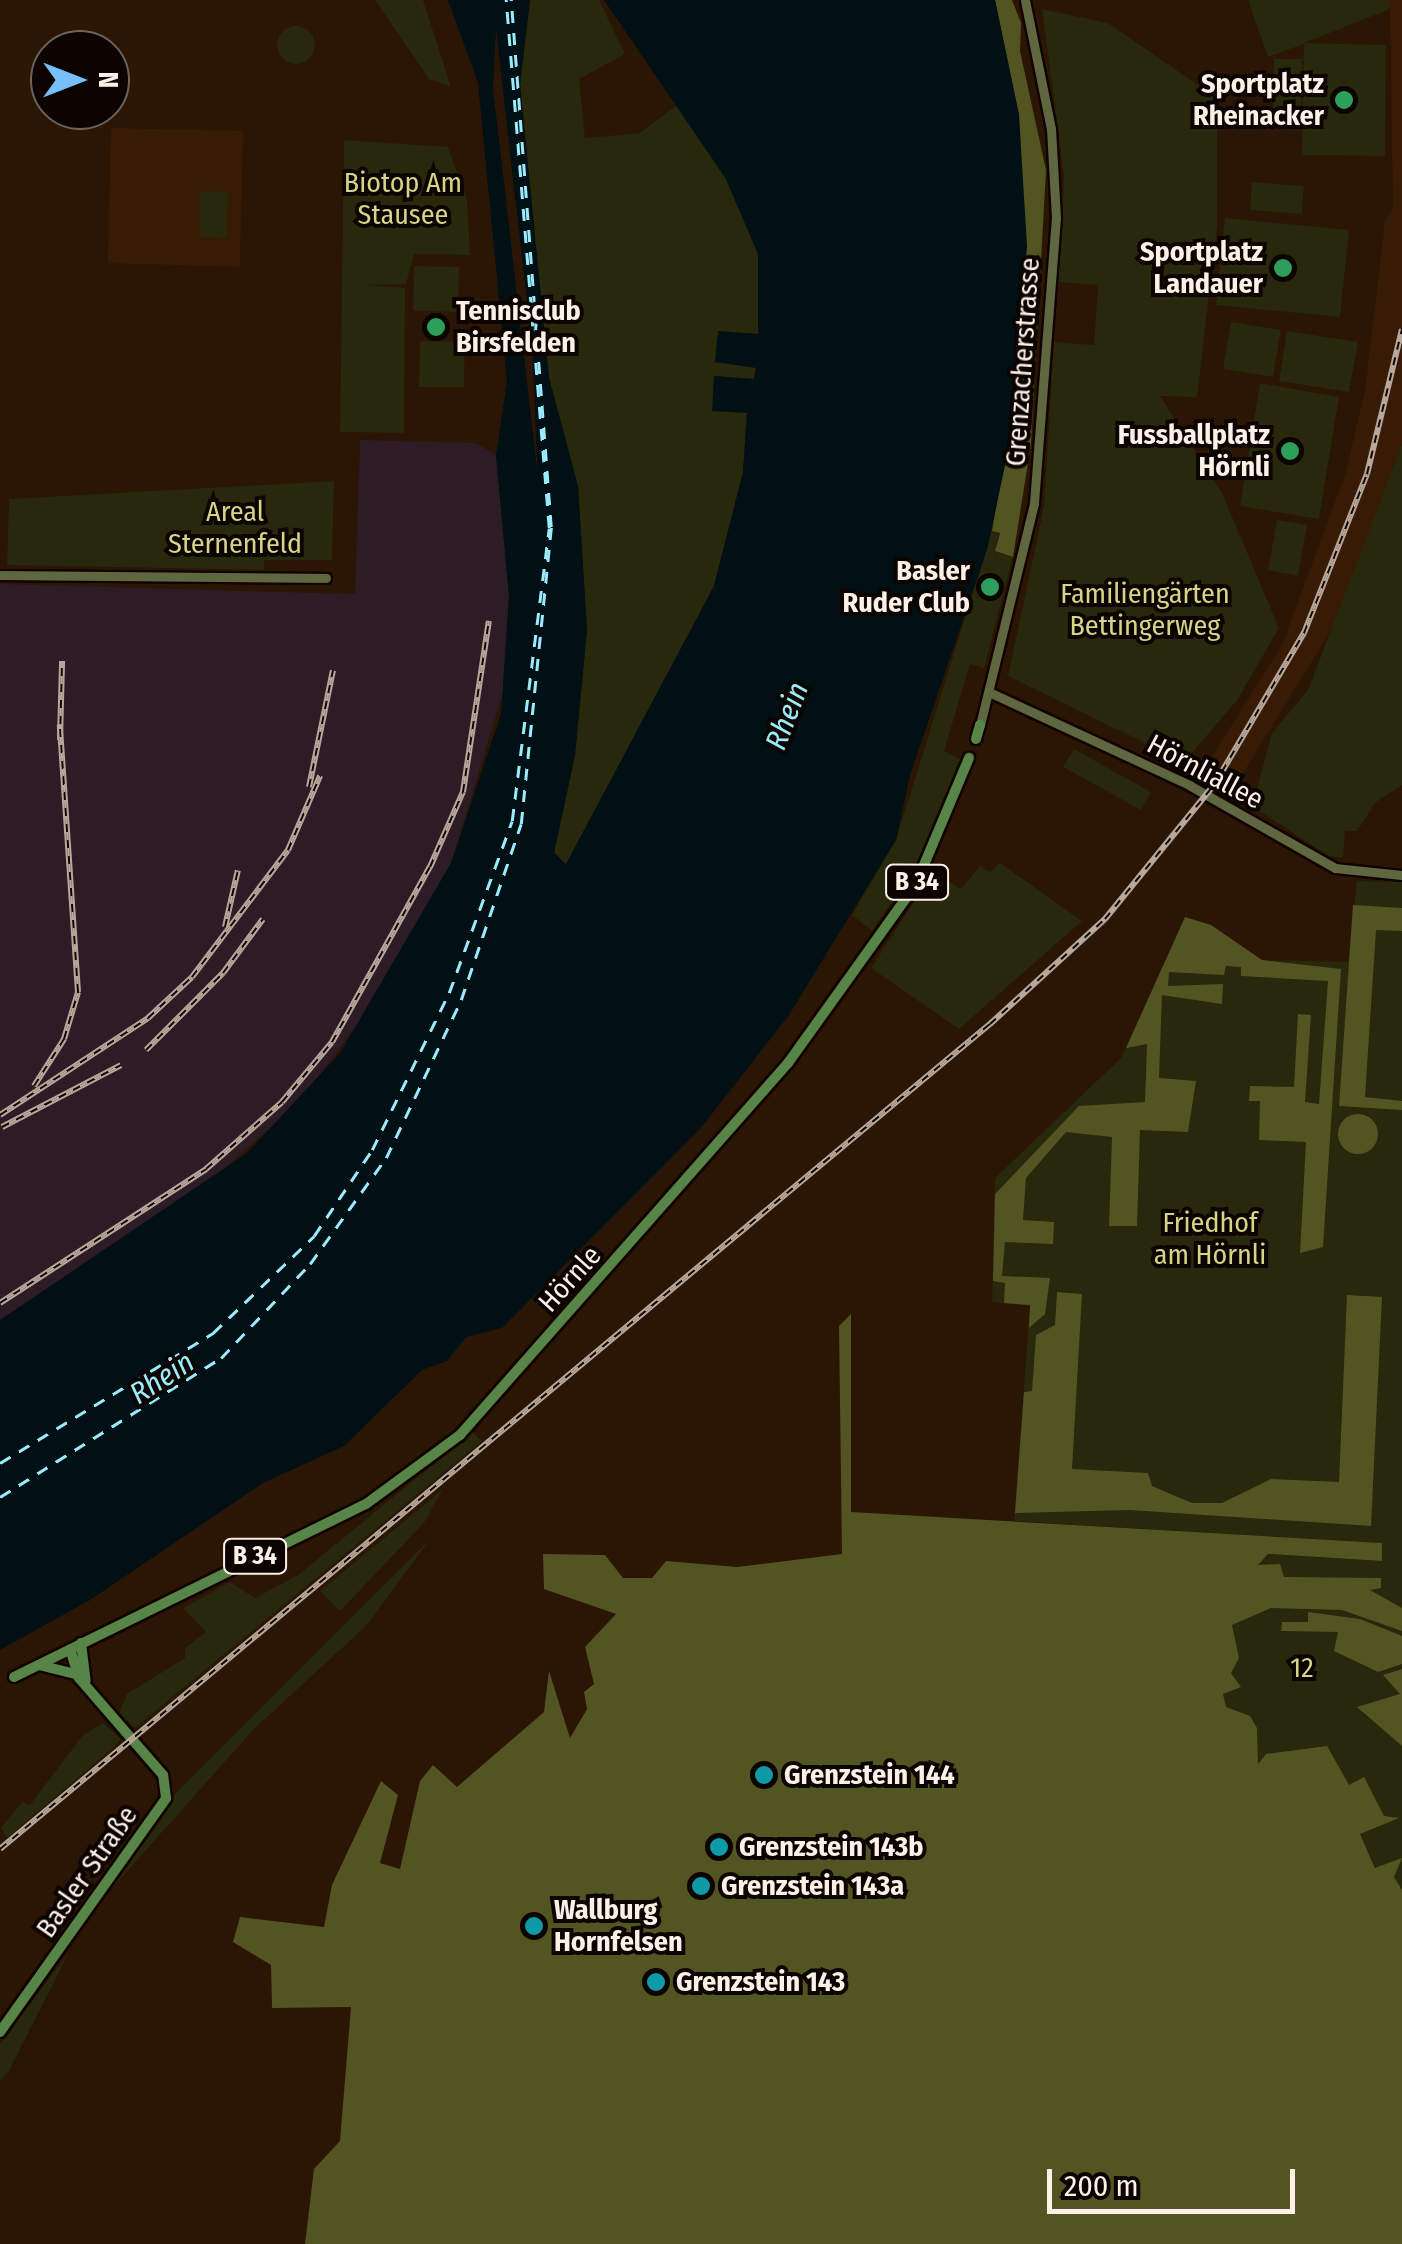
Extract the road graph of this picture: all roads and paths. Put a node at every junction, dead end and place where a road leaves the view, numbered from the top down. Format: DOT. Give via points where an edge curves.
graph roads {
  1 [pos="1025,0"];
  2 [pos="0,574"];
  3 [pos="326,578"];
  4 [pos="990,692"];
  5 [pos="980,724"];
  6 [pos="976,739"];
  7 [pos="969,758"];
  8 [pos="1402,874"];
  9 [pos="75,1646"];
  10 [pos="38,1665"];
  11 [pos="14,1676"];
  12 [pos="81,1677"];
  13 [pos="0,2032"];
  1 -- 4 [label="street, Grenzacherstrasse" via="1051,129 1056,218 1034,503"];
  2 -- 3 [label="street"];
  4 -- 5 [label="street, Grenzacherstrasse"];
  4 -- 8 [label="street, Hörnliallee" via="1188,785 1335,868"];
  5 -- 6 [label="main road"];
  7 -- 9 [label="main road, Hörnle / B 34" via="916,884 788,1063 460,1435 366,1504"];
  9 -- 10 [label="main road, B 34"];
  9 -- 12 [label="main road"];
  10 -- 11 [label="main road, B 34"];
  10 -- 12 [label="main road"];
  12 -- 13 [label="main road, Basler Straße" via="166,1784 160,1809"];
}
